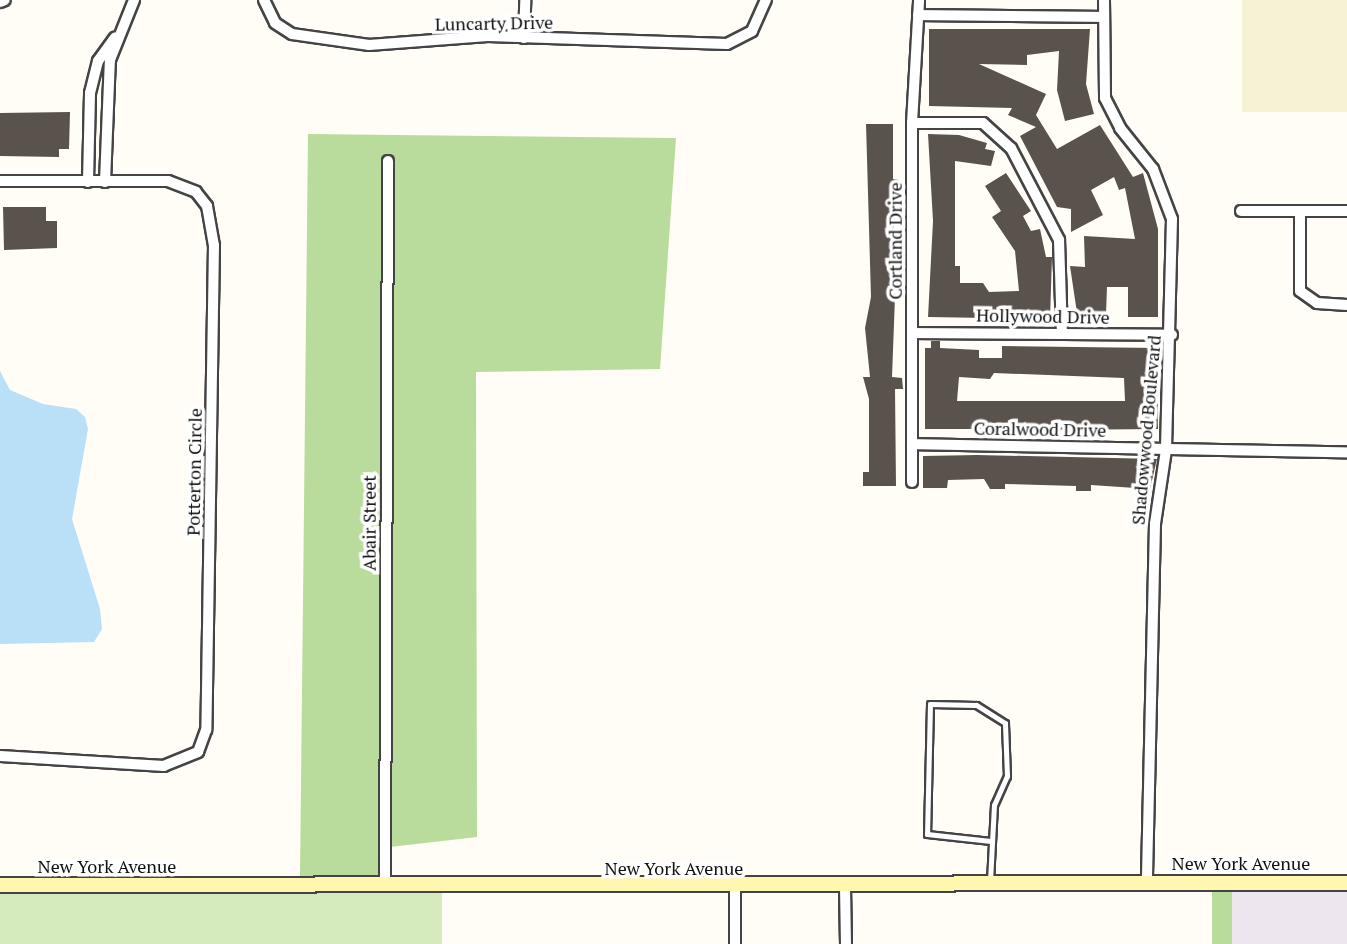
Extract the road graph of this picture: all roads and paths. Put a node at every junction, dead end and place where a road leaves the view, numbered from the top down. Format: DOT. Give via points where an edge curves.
graph roads {
  1 [pos="134,0"];
  2 [pos="264,0"];
  3 [pos="525,0"];
  4 [pos="766,0"];
  5 [pos="919,0"];
  6 [pos="1104,0"];
  7 [pos="918,15"];
  8 [pos="1104,16"];
  9 [pos="127,22"];
  10 [pos="524,38"];
  11 [pos="89,123"];
  12 [pos="105,123"];
  13 [pos="912,123"];
  14 [pos="388,160"];
  15 [pos="0,181"];
  16 [pos="88,182"];
  17 [pos="105,182"];
  18 [pos="1241,211"];
  19 [pos="1300,211"];
  20 [pos="1347,211"];
  21 [pos="1347,305"];
  22 [pos="913,333"];
  23 [pos="1062,333"];
  24 [pos="1172,335"];
  25 [pos="912,444"];
  26 [pos="1166,450"];
  27 [pos="1347,452"];
  28 [pos="912,482"];
  29 [pos="0,756"];
  30 [pos="991,841"];
  31 [pos="1147,881"];
  32 [pos="1347,883"];
  33 [pos="990,884"];
  34 [pos="0,885"];
  35 [pos="385,885"];
  36 [pos="735,887"];
  37 [pos="845,887"];
  38 [pos="735,944"];
  39 [pos="846,944"];
  1 -- 9 [label="street"];
  2 -- 10 [label="street, Luncarty Drive" via="275,23 328,43"];
  3 -- 10 [label="street"];
  4 -- 10 [label="street, Luncarty Drive" via="761,21 742,39 727,44"];
  5 -- 7 [label="street, Cortland Drive"];
  6 -- 8 [label="street, Shadowwood Boulevard"];
  7 -- 8 [label="street"];
  7 -- 13 [label="street, Cortland Drive"];
  8 -- 24 [label="street, Shadowwood Boulevard" via="1105,98 1169,198"];
  9 -- 11 [label="street" via="98,61"];
  9 -- 12 [label="street" via="110,60"];
  11 -- 12 [label="street"];
  11 -- 16 [label="street"];
  12 -- 17 [label="street"];
  13 -- 22 [label="street, Cortland Drive"];
  13 -- 23 [label="street" via="982,123 1011,148 1059,240"];
  14 -- 35 [label="street, Abair Street"];
  15 -- 16 [label="street, Potterton Circle"];
  16 -- 17 [label="street, Potterton Circle"];
  17 -- 29 [label="street, Potterton Circle" via="169,181 196,192 213,220 206,730 198,752 164,766"];
  18 -- 19 [label="street"];
  19 -- 20 [label="street"];
  19 -- 21 [label="street" via="1300,291 1317,303"];
  22 -- 23 [label="street, Hollywood Drive"];
  22 -- 25 [label="street, Cortland Drive"];
  23 -- 24 [label="street, Hollywood Drive"];
  24 -- 26 [label="street, Shadowwood Boulevard"];
  25 -- 26 [label="street, Coralwood Drive"];
  25 -- 28 [label="street, Cortland Drive"];
  26 -- 27 [label="street, Coralwood Drive"];
  26 -- 31 [label="street, Shadowwood Boulevard" via="1155,524"];
  30 -- 30 [label="lane" via="994,805 1007,776 1005,723 976,705 930,704 925,733 927,834"];
  30 -- 33 [label="lane"];
  31 -- 32 [label="street, New York Avenue"];
  31 -- 33 [label="street, New York Avenue"];
  33 -- 37 [label="street, New York Avenue"];
  34 -- 35 [label="street, New York Avenue"];
  35 -- 36 [label="street, New York Avenue"];
  36 -- 37 [label="street, New York Avenue"];
  36 -- 38 [label="street"];
  37 -- 39 [label="street"];
}
